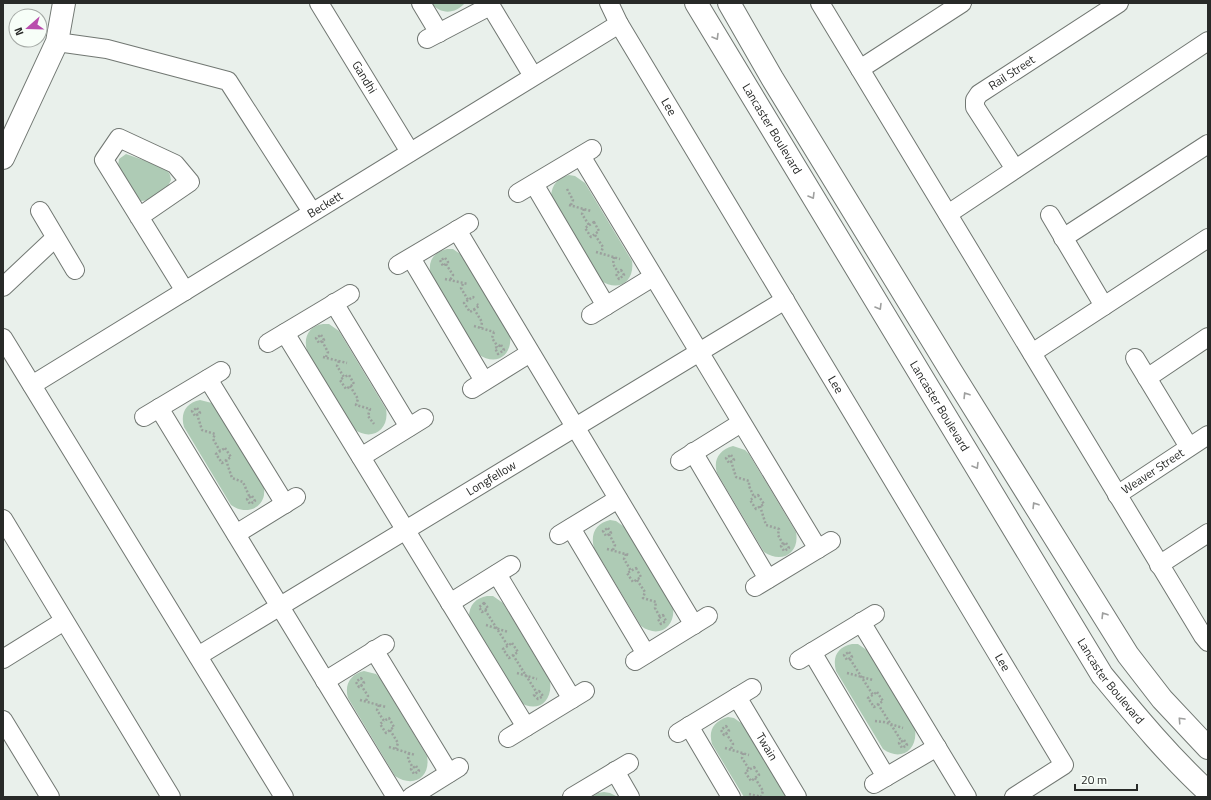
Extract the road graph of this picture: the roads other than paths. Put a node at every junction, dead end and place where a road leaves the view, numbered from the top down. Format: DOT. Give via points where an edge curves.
graph roads {
  1 [pos="64,3"];
  2 [pos="319,3"];
  3 [pos="421,3"];
  4 [pos="609,3"];
  5 [pos="696,3"];
  6 [pos="728,3"];
  7 [pos="820,3"];
  8 [pos="962,3"];
  9 [pos="1119,3"];
  10 [pos="490,4"];
  11 [pos="619,24"];
  12 [pos="1208,40"];
  13 [pos="57,42"];
  14 [pos="860,69"];
  15 [pos="533,76"];
  16 [pos="1208,144"];
  17 [pos="410,152"];
  18 [pos="3,158"];
  19 [pos="1015,170"];
  20 [pos="534,184"];
  21 [pos="518,193"];
  22 [pos="40,212"];
  23 [pos="312,212"];
  24 [pos="948,214"];
  25 [pos="1050,215"];
  26 [pos="139,217"];
  27 [pos="55,238"];
  28 [pos="1063,238"];
  29 [pos="1208,238"];
  30 [pos="649,269"];
  31 [pos="75,270"];
  32 [pos="3,288"];
  33 [pos="185,291"];
  34 [pos="350,294"];
  35 [pos="785,300"];
  36 [pos="334,304"];
  37 [pos="1104,306"];
  38 [pos="285,332"];
  39 [pos="1208,337"];
  40 [pos="3,338"];
  41 [pos="268,343"];
  42 [pos="526,345"];
  43 [pos="699,352"];
  44 [pos="1032,353"];
  45 [pos="1135,358"];
  46 [pos="1147,378"];
  47 [pos="32,385"];
  48 [pos="159,408"];
  49 [pos="144,417"];
  50 [pos="741,423"];
  51 [pos="575,427"];
  52 [pos="1208,435"];
  53 [pos="1189,447"];
  54 [pos="361,457"];
  55 [pos="1118,496"];
  56 [pos="618,499"];
  57 [pos="3,519"];
  58 [pos="406,530"];
  59 [pos="1208,533"];
  60 [pos="236,534"];
  61 [pos="1160,564"];
  62 [pos="450,603"];
  63 [pos="280,606"];
  64 [pos="64,620"];
  65 [pos="1206,637"];
  66 [pos="198,656"];
  67 [pos="3,659"];
  68 [pos="330,688"];
  69 [pos="752,688"];
  70 [pos="737,697"];
  71 [pos="3,720"];
  72 [pos="526,727"];
  73 [pos="508,738"];
  74 [pos="937,747"];
  75 [pos="1208,748"];
  76 [pos="1208,792"];
  77 [pos="50,797"];
  78 [pos="171,797"];
  79 [pos="284,797"];
  80 [pos="396,797"];
  81 [pos="410,797"];
  82 [pos="572,797"];
  83 [pos="630,797"];
  84 [pos="731,797"];
  85 [pos="797,797"];
  86 [pos="967,797"];
  87 [pos="1014,797"];
  1 -- 13 [label="main road"];
  2 -- 17 [label="street, Gandhi"];
  3 -- 10 [label="street" via="433,36"];
  4 -- 11 [label="street, Lee"];
  5 -- 76 [label="main road, Lancaster Boulevard, one-way" via="1102,675 1147,731"];
  75 -- 6 [label="main road, one-way" via="1162,699 1128,654 951,371"];
  7 -- 14 [label="street"];
  8 -- 14 [label="street"];
  9 -- 19 [label="street, Rail Street" via="979,94 975,100 975,108"];
  10 -- 15 [label="street"];
  11 -- 15 [label="street, Beckett"];
  11 -- 35 [label="street, Lee"];
  12 -- 19 [label="street"];
  13 -- 18 [label="main road"];
  13 -- 23 [label="street" via="107,49 228,81"];
  14 -- 24 [label="street"];
  15 -- 17 [label="street, Beckett"];
  16 -- 28 [label="street"];
  17 -- 23 [label="street, Beckett"];
  19 -- 24 [label="street"];
  20 -- 21 [label="street"];
  20 -- 30 [label="street" via="587,152 616,215"];
  20 -- 30 [label="street" via="572,247 599,310"];
  22 -- 27 [label="street"];
  23 -- 33 [label="street, Beckett"];
  24 -- 44 [label="street"];
  25 -- 28 [label="street"];
  26 -- 26 [label="street" via="104,160 119,138 175,164 190,182"];
  26 -- 33 [label="street"];
  27 -- 31 [label="street"];
  27 -- 32 [label="street"];
  28 -- 37 [label="street"];
  29 -- 37 [label="street"];
  30 -- 43 [label="street"];
  33 -- 47 [label="street, Beckett"];
  34 -- 36 [label="street"];
  35 -- 43 [label="street, Longfellow"];
  35 -- 87 [label="street, Lee" via="1064,765"];
  36 -- 38 [label="street"];
  36 -- 54 [label="street" via="375,370 417,423"];
  37 -- 44 [label="street"];
  38 -- 41 [label="street"];
  38 -- 54 [label="street"];
  39 -- 46 [label="street"];
  40 -- 47 [label="street"];
  42 -- 42 [label="street" via="492,288 463,226 404,261 423,278 448,320 478,385"];
  42 -- 51 [label="street"];
  43 -- 50 [label="street"];
  43 -- 51 [label="street, Longfellow"];
  44 -- 55 [label="street"];
  45 -- 46 [label="street, Weaver Street"];
  46 -- 53 [label="street, Weaver Street"];
  47 -- 66 [label="street"];
  48 -- 49 [label="street"];
  48 -- 60 [label="street"];
  48 -- 60 [label="street" via="214,375 290,500"];
  50 -- 50 [label="street" via="686,457 762,583 824,545"];
  51 -- 56 [label="street"];
  51 -- 58 [label="street, Longfellow"];
  52 -- 53 [label="street, Weaver Street"];
  53 -- 55 [label="street, Weaver Street"];
  54 -- 58 [label="street"];
  55 -- 61 [label="street"];
  56 -- 56 [label="street" via="654,559 701,620 640,657 582,547 565,531"];
  57 -- 64 [label="street"];
  58 -- 62 [label="street"];
  58 -- 63 [label="street, Longfellow"];
  59 -- 61 [label="street"];
  60 -- 63 [label="street"];
  61 -- 65 [label="street"];
  62 -- 72 [label="street"];
  62 -- 72 [label="street" via="504,569 535,638 562,682 579,695"];
  63 -- 66 [label="street, Longfellow"];
  63 -- 68 [label="street"];
  64 -- 67 [label="street"];
  64 -- 78 [label="street"];
  66 -- 79 [label="street"];
  68 -- 80 [label="street"];
  68 -- 81 [label="street" via="380,647 413,714 451,768"];
  69 -- 70 [label="street"];
  70 -- 84 [label="street" via="684,730 699,743"];
  70 -- 85 [label="street, Twain"];
  71 -- 77 [label="street"];
  72 -- 73 [label="street"];
  74 -- 74 [label="street" via="900,686 868,618 805,656 822,670 850,718 880,780"];
  74 -- 86 [label="street"];
  82 -- 83 [label="street" via="622,767"];
}
